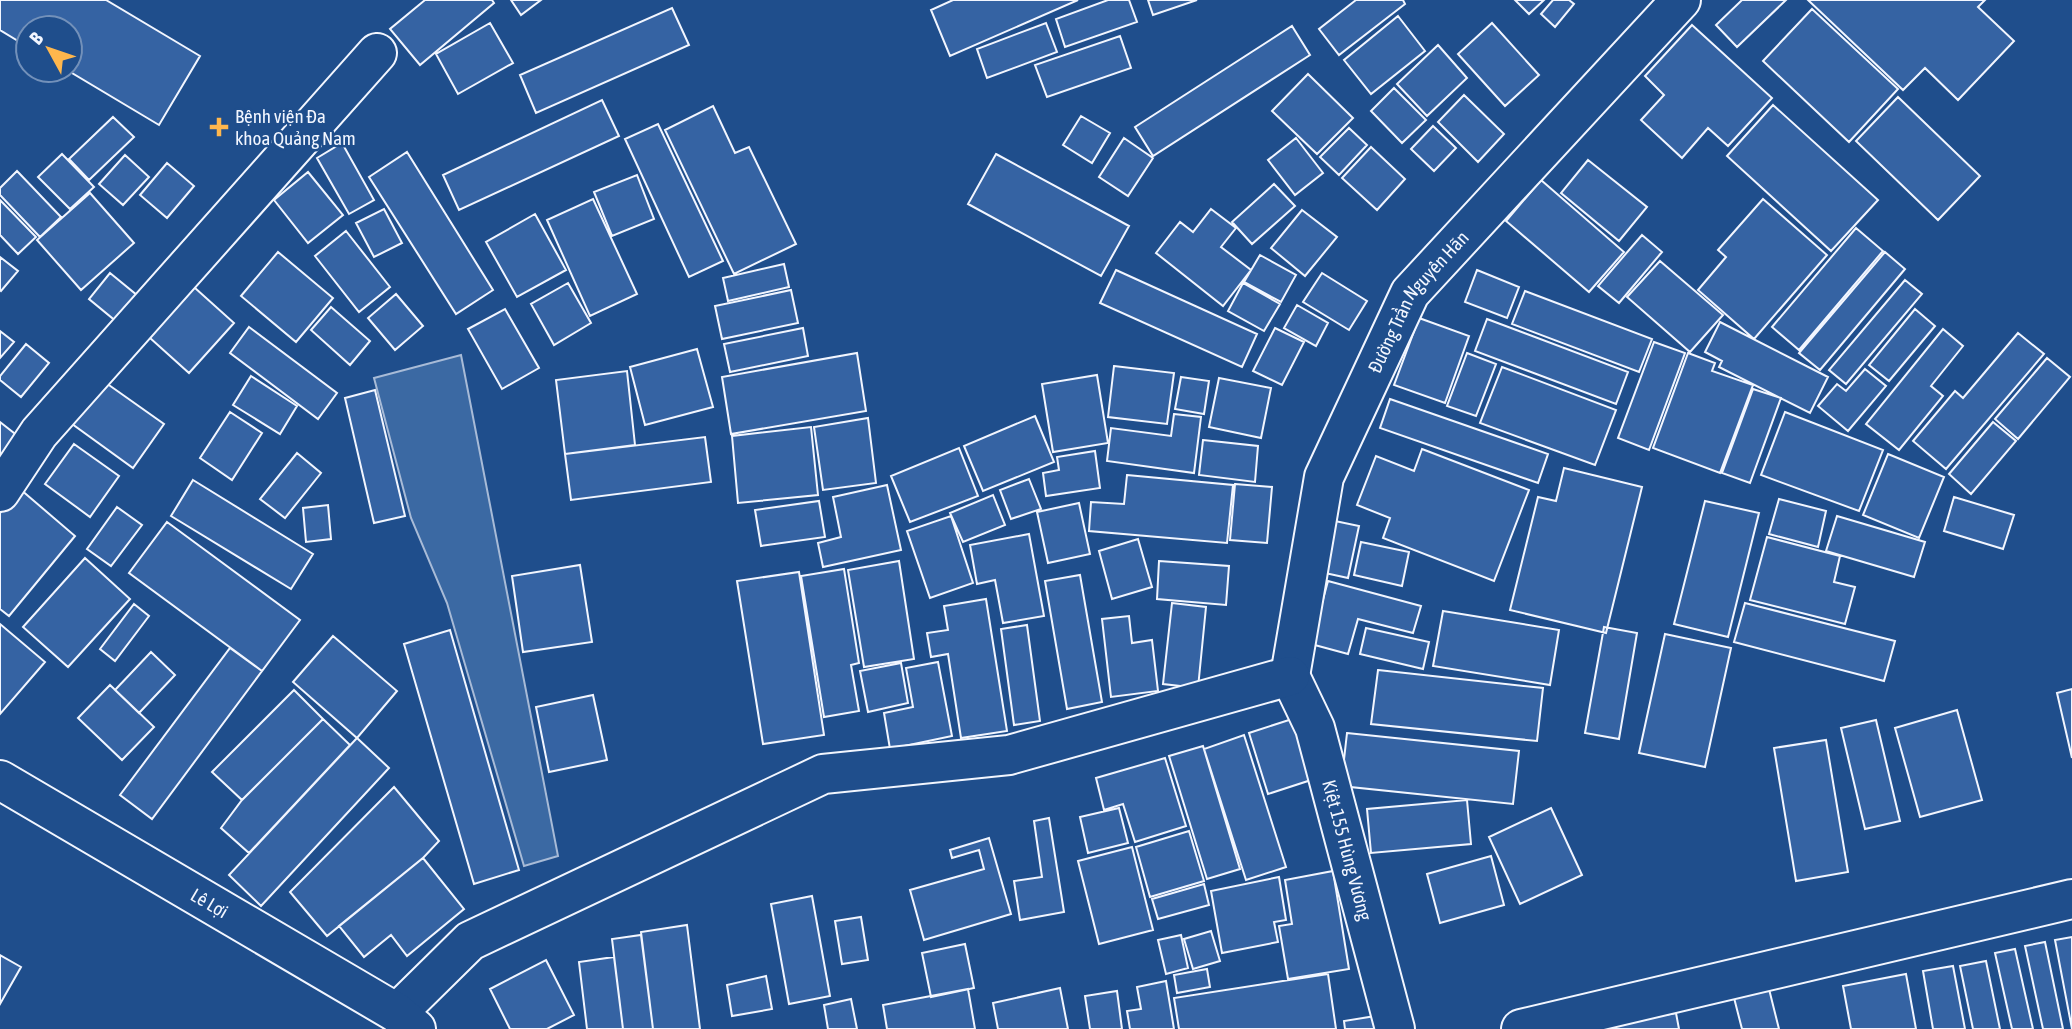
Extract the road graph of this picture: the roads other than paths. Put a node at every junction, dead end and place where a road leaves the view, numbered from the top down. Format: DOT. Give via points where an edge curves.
graph roads {
  1 [pos="1681,0"];
  2 [pos="377,53"];
  3 [pos="0,492"];
  4 [pos="1290,676"];
  5 [pos="0,780"];
  6 [pos="2072,899"];
  7 [pos="407,1021"];
  8 [pos="1395,1029"];
  9 [pos="1521,1029"];
  1 -- 4 [label="street, Đường Trần Nguyên Hãn" via="1410,293 1324,477"];
  2 -- 3 [label="street" via="39,433"];
  4 -- 7 [label="street" via="1009,755 823,774 470,941"];
  4 -- 8 [label="street, Kiệt 155 Hùng Vương" via="1315,728"];
  5 -- 7 [label="street, Lê Lợi"];
  6 -- 9 [label="street"];
}
